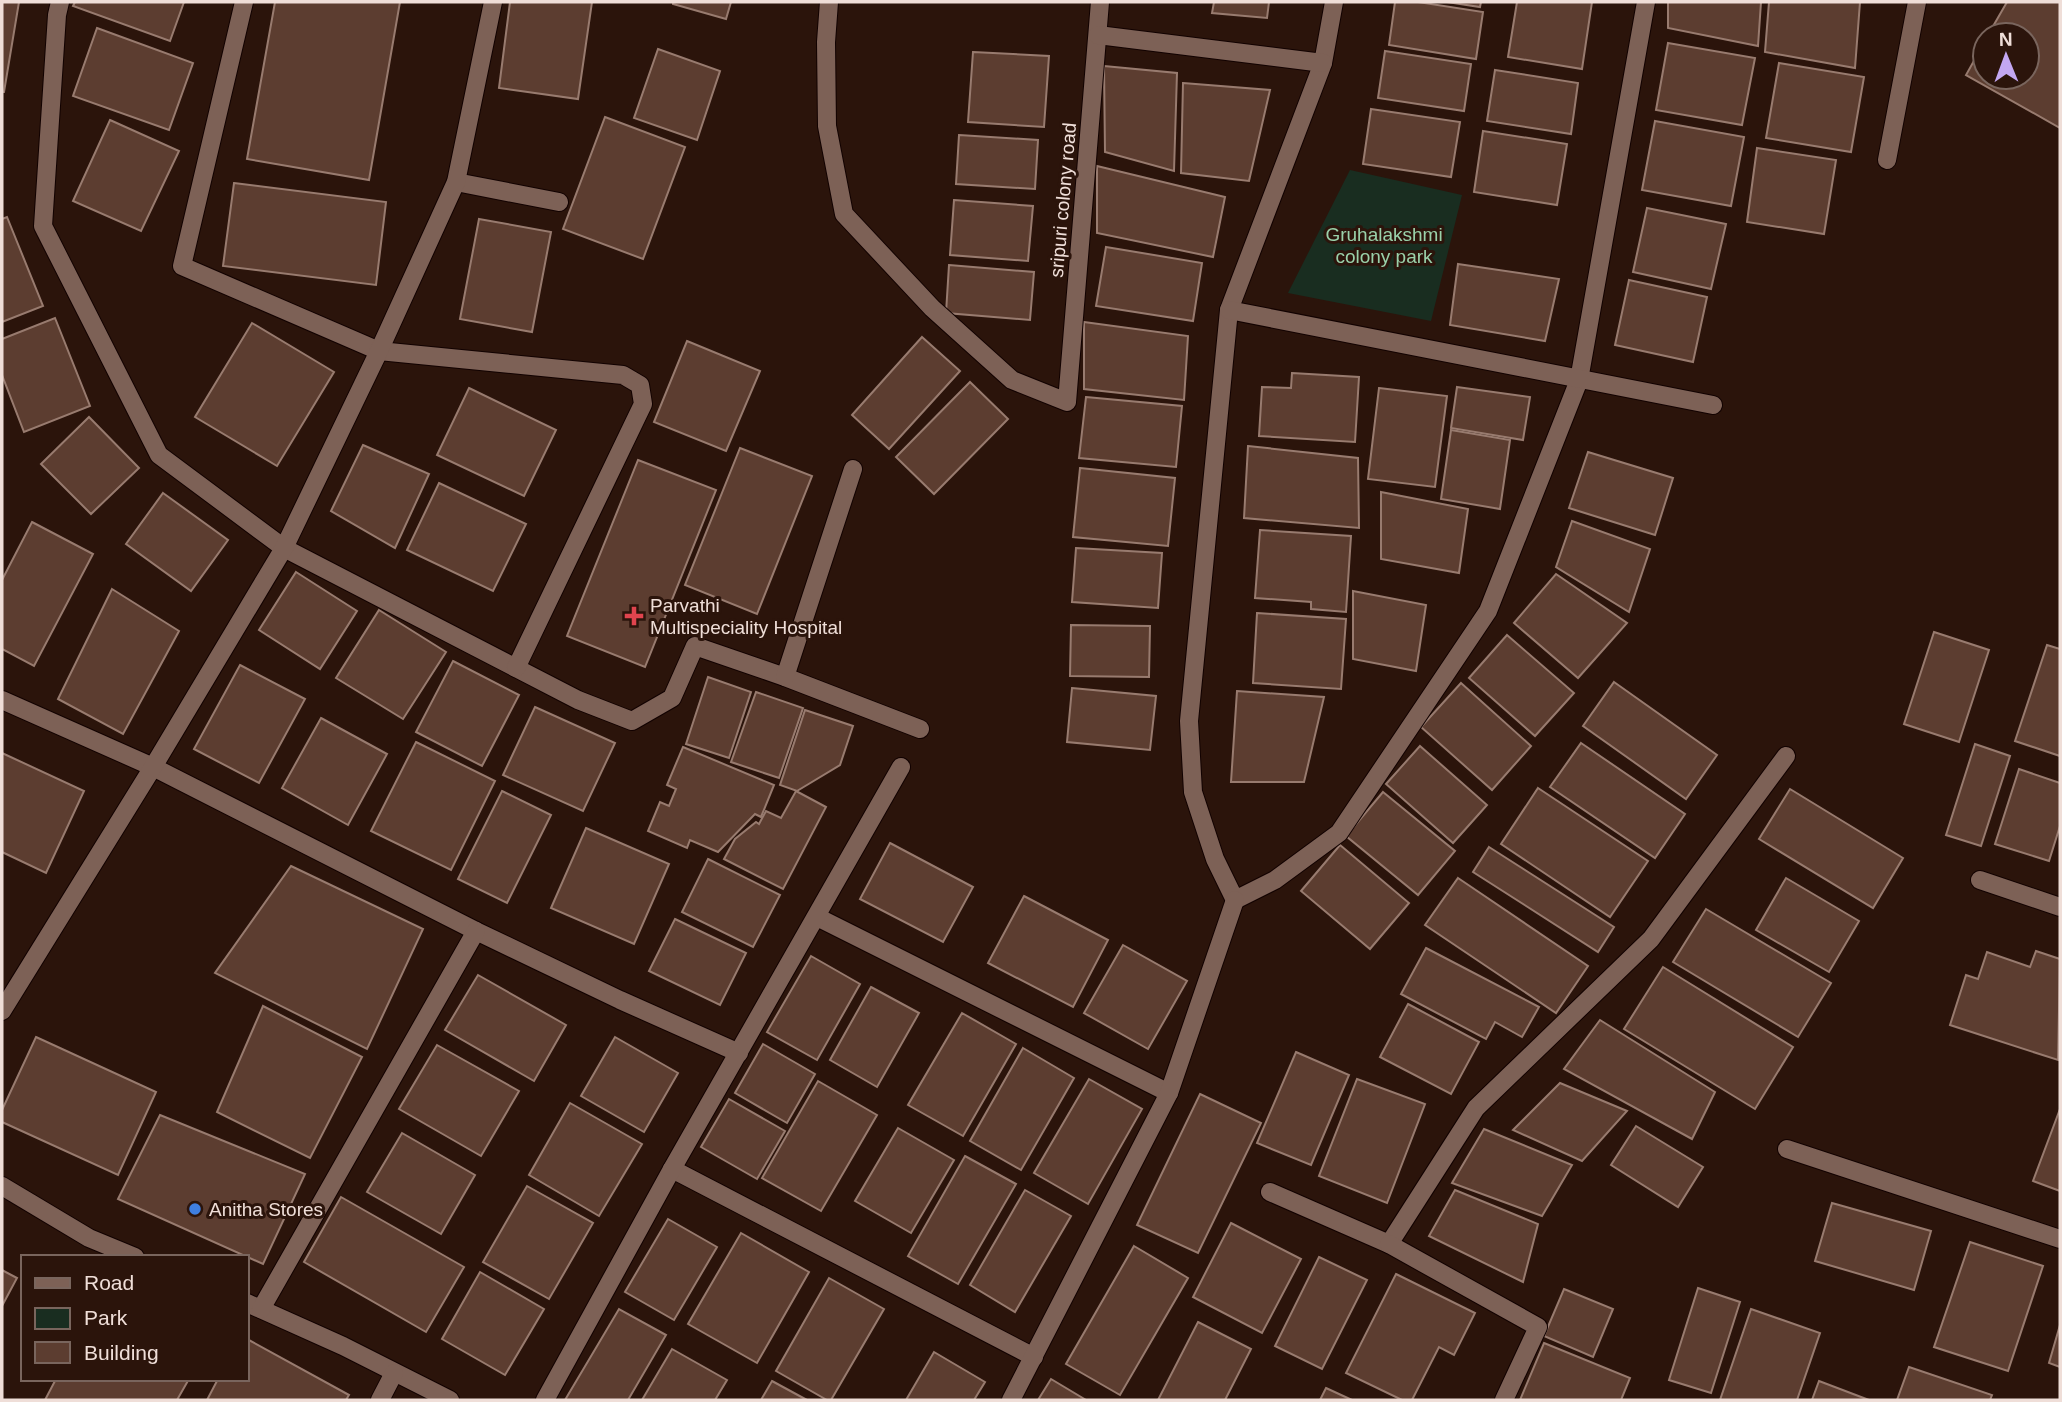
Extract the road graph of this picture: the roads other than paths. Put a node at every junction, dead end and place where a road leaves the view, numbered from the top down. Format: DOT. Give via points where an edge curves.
graph roads {
  1 [pos="60,2"];
  2 [pos="244,2"];
  3 [pos="493,2"];
  4 [pos="829,2"];
  5 [pos="1100,2"];
  6 [pos="1334,2"];
  7 [pos="1646,2"];
  8 [pos="1917,2"];
  9 [pos="1098,35"];
  10 [pos="1323,63"];
  11 [pos="1887,160"];
  12 [pos="456,182"];
  13 [pos="559,202"];
  14 [pos="1229,310"];
  15 [pos="379,351"];
  16 [pos="1579,380"];
  17 [pos="1713,405"];
  18 [pos="853,469"];
  19 [pos="284,548"];
  20 [pos="516,668"];
  21 [pos="785,677"];
  22 [pos="2,700"];
  23 [pos="920,729"];
  24 [pos="1786,756"];
  25 [pos="901,766"];
  26 [pos="153,767"];
  27 [pos="1980,880"];
  28 [pos="1235,900"];
  29 [pos="2060,907"];
  30 [pos="817,917"];
  31 [pos="475,931"];
  32 [pos="2,1011"];
  33 [pos="739,1053"];
  34 [pos="1169,1093"];
  35 [pos="1787,1149"];
  36 [pos="672,1169"];
  37 [pos="2,1186"];
  38 [pos="1270,1192"];
  39 [pos="2060,1239"];
  40 [pos="1389,1244"];
  41 [pos="130,1255"];
  42 [pos="254,1306"];
  43 [pos="1034,1357"];
  44 [pos="394,1374"];
  45 [pos="380,1400"];
  46 [pos="450,1400"];
  47 [pos="545,1400"];
  48 [pos="1011,1400"];
  49 [pos="1504,1400"];
  1 -- 19 [label="street" via="43,226 159,455"];
  2 -- 15 [label="street" via="182,265"];
  3 -- 12 [label="street"];
  4 -- 9 [label="street, sripuri colony road" via="827,126 844,214 932,308 1012,380 1068,402"];
  5 -- 9 [label="street, sripuri colony road"];
  6 -- 10 [label="street"];
  7 -- 16 [label="street"];
  8 -- 11 [label="street"];
  9 -- 10 [label="street"];
  10 -- 14 [label="street"];
  12 -- 13 [label="street"];
  12 -- 15 [label="street"];
  14 -- 16 [label="street"];
  14 -- 28 [label="street" via="1189,722 1193,792 1214,859"];
  15 -- 19 [label="street"];
  15 -- 20 [label="street" via="622,374 640,385 643,404"];
  16 -- 17 [label="street"];
  16 -- 28 [label="street" via="1488,611 1339,833 1275,880"];
  18 -- 21 [label="street"];
  19 -- 20 [label="street"];
  19 -- 26 [label="street"];
  20 -- 21 [label="street" via="632,721 672,698 695,646"];
  21 -- 23 [label="street"];
  22 -- 26 [label="street"];
  24 -- 40 [label="street" via="1651,939 1476,1108"];
  25 -- 30 [label="street"];
  26 -- 31 [label="street"];
  26 -- 32 [label="street"];
  27 -- 29 [label="street"];
  28 -- 34 [label="street"];
  30 -- 33 [label="street"];
  30 -- 34 [label="street"];
  31 -- 33 [label="street"];
  31 -- 42 [label="street"];
  33 -- 36 [label="street"];
  34 -- 43 [label="street"];
  35 -- 39 [label="street"];
  36 -- 43 [label="street"];
  36 -- 47 [label="street"];
  37 -- 41 [label="street" via="89,1238"];
  38 -- 40 [label="street"];
  40 -- 49 [label="street" via="1538,1327"];
  42 -- 44 [label="street"];
  43 -- 48 [label="street"];
  44 -- 45 [label="street"];
  44 -- 46 [label="street"];
}
